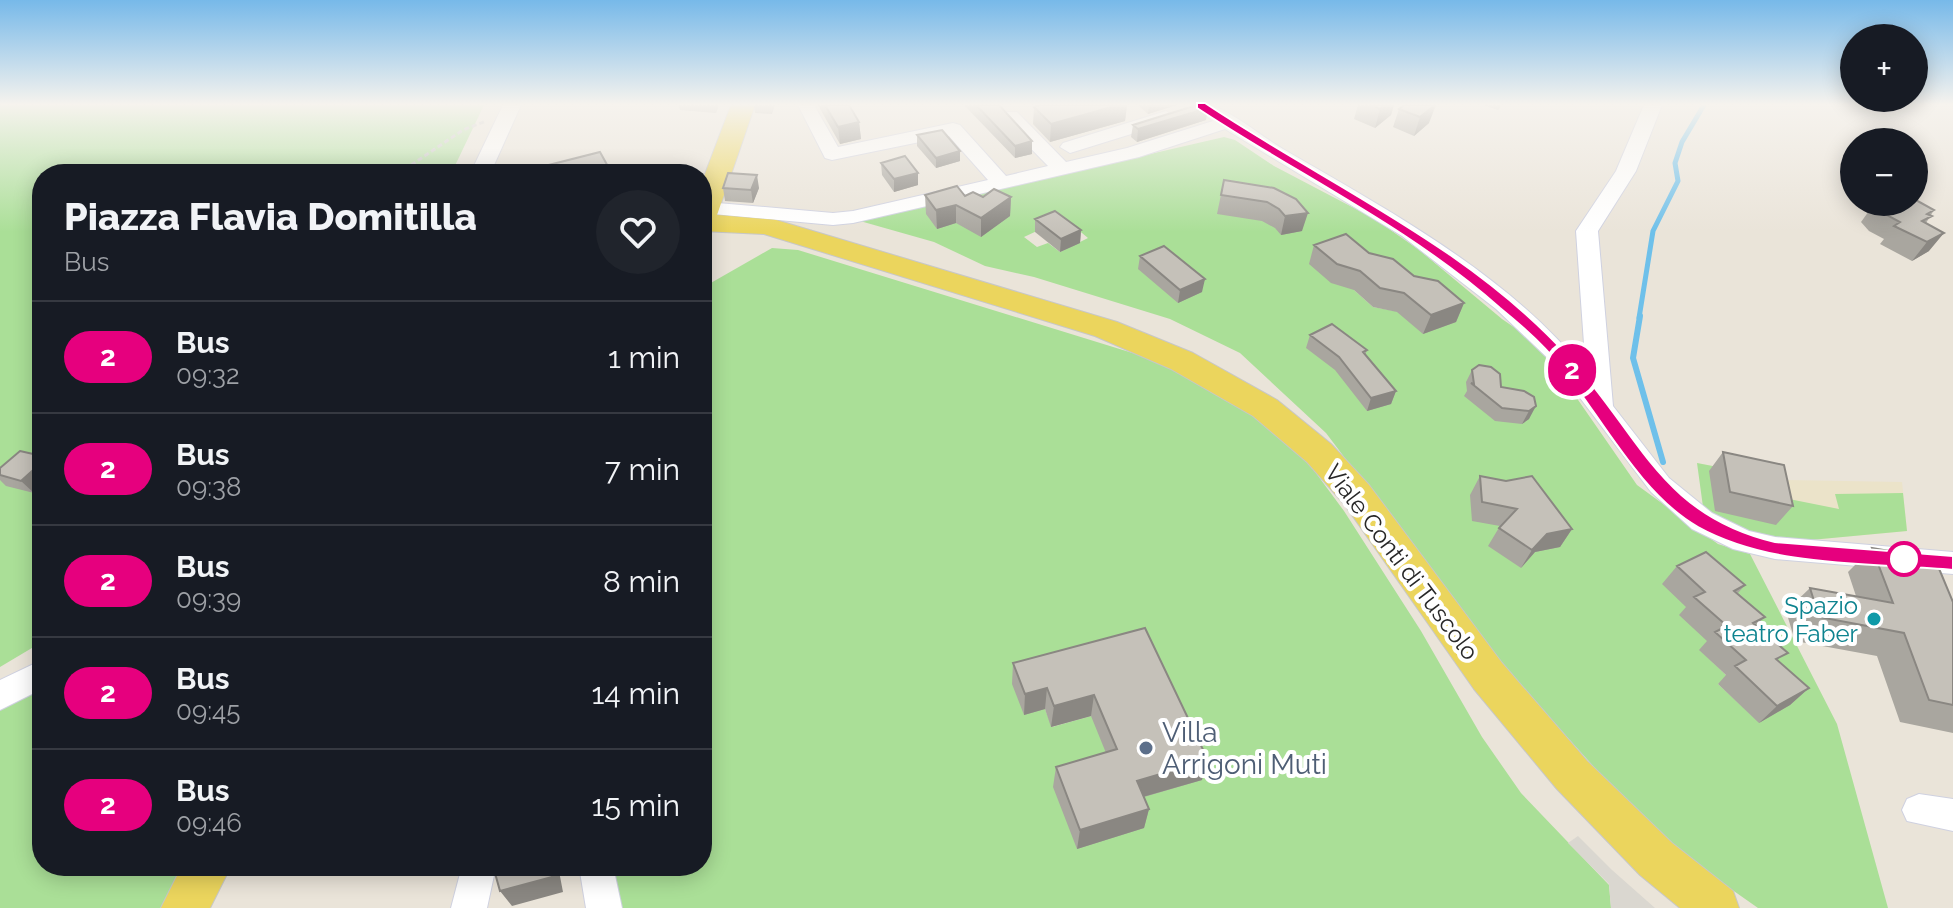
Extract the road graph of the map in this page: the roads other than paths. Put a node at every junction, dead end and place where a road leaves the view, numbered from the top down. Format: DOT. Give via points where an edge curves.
graph roads {
  1 [pos="728,147"];
  2 [pos="828,147"];
  3 [pos="864,147"];
  4 [pos="970,147"];
  5 [pos="1041,147"];
  6 [pos="1125,147"];
  7 [pos="1150,147"];
  8 [pos="1273,147"];
  9 [pos="1639,147"];
  10 [pos="1132,153"];
  11 [pos="1062,169"];
  12 [pos="1002,183"];
  13 [pos="712,192"];
  14 [pos="712,217"];
  15 [pos="712,218"];
  16 [pos="1601,406"];
  17 [pos="1953,563"];
  18 [pos="32,679"];
  19 [pos="0,696"];
  20 [pos="1919,810"];
  21 [pos="1953,815"];
  22 [pos="202,876"];
  23 [pos="477,876"];
  24 [pos="598,876"];
  25 [pos="184,908"];
  26 [pos="469,908"];
  27 [pos="604,908"];
  28 [pos="1716,908"];
  1 -- 13 [label="main road"];
  2 -- 3 [label="street" via="832,154"];
  4 -- 12 [label="street"];
  5 -- 11 [label="street"];
  6 -- 10 [label="street"];
  7 -- 10 [label="street"];
  8 -- 16 [label="street" via="1356,191 1504,304 1554,350"];
  9 -- 16 [label="street" via="1625,178 1587,231"];
  10 -- 11 [label="street"];
  11 -- 12 [label="street"];
  12 -- 14 [label="street" via="833,219"];
  15 -- 28 [label="main road, Viale Conti di Tuscolo" via="766,226 1119,334 1208,375 1274,414 1357,495 1462,642 1563,766 1656,859"];
  16 -- 17 [label="street" via="1672,498 1727,534 1775,548 1923,573"];
  18 -- 19 [label="street"];
  20 -- 21 [label="street"];
  22 -- 25 [label="main road"];
  23 -- 26 [label="street"];
  24 -- 27 [label="street"];
}
